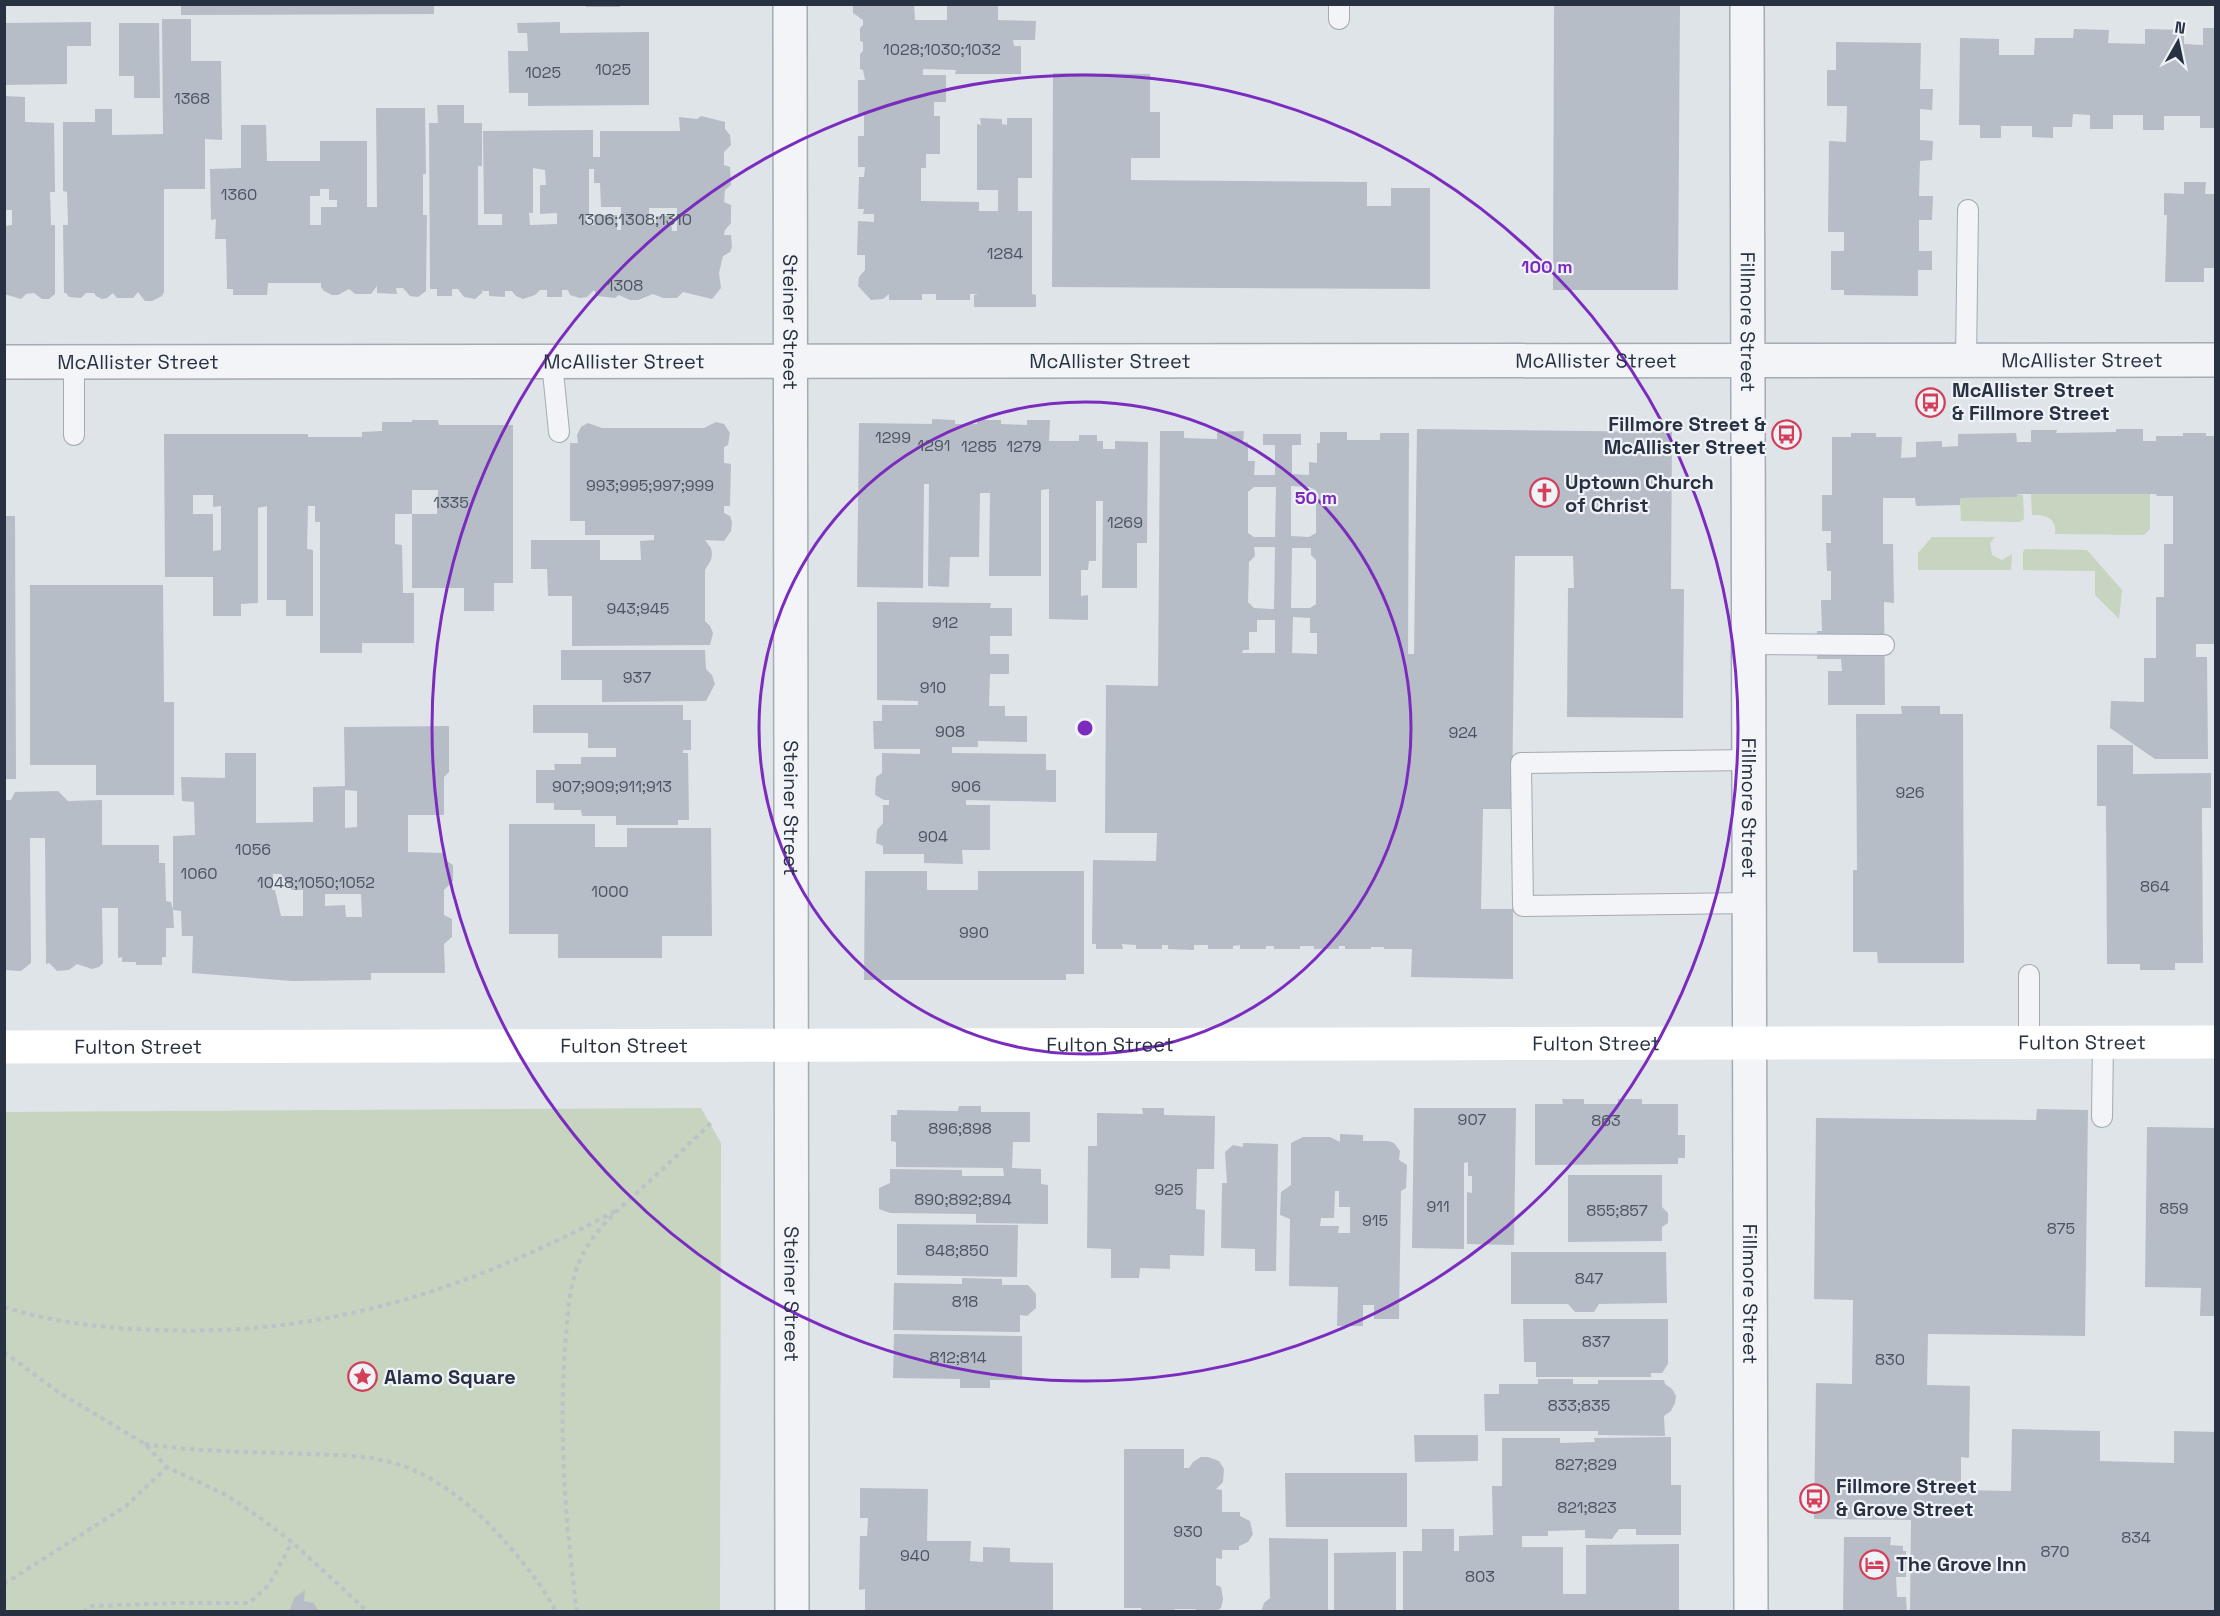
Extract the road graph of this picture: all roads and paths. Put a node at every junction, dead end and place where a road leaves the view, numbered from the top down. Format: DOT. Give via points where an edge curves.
graph roads {
  1 [pos="790,4"];
  2 [pos="1747,4"];
  3 [pos="1968,210"];
  4 [pos="2216,360"];
  5 [pos="1966,361"];
  6 [pos="4,362"];
  7 [pos="74,362"];
  8 [pos="552,362"];
  9 [pos="790,362"];
  10 [pos="1748,362"];
  11 [pos="559,432"];
  12 [pos="74,435"];
  13 [pos="1749,644"];
  14 [pos="1884,645"];
  15 [pos="1750,759"];
  16 [pos="1750,903"];
  17 [pos="2029,975"];
  18 [pos="2029,1042"];
  19 [pos="2103,1042"];
  20 [pos="2216,1042"];
  21 [pos="1750,1043"];
  22 [pos="791,1045"];
  23 [pos="4,1047"];
  24 [pos="2102,1117"];
  25 [pos="711,1123"];
  26 [pos="619,1209"];
  27 [pos="4,1307"];
  28 [pos="4,1352"];
  29 [pos="145,1444"];
  30 [pos="167,1467"];
  31 [pos="292,1542"];
  32 [pos="4,1584"];
  33 [pos="82,1611"];
  34 [pos="368,1611"];
  35 [pos="556,1611"];
  36 [pos="577,1611"];
  37 [pos="792,1611"];
  38 [pos="1752,1611"];
  1 -- 9 [label="street, Steiner Street"];
  2 -- 10 [label="street, Fillmore Street"];
  3 -- 5 [label="lane"];
  4 -- 5 [label="street, McAllister Street"];
  5 -- 10 [label="street, McAllister Street"];
  6 -- 7 [label="street, McAllister Street"];
  7 -- 8 [label="street, McAllister Street"];
  7 -- 12 [label="lane"];
  8 -- 9 [label="street, McAllister Street"];
  8 -- 11 [label="lane"];
  9 -- 10 [label="street, McAllister Street"];
  9 -- 22 [label="street, Steiner Street"];
  10 -- 13 [label="street, Fillmore Street"];
  13 -- 14 [label="lane"];
  13 -- 15 [label="street, Fillmore Street"];
  15 -- 16 [label="street, Fillmore Street"];
  15 -- 16 [label="lane" via="1521,763 1523,906"];
  16 -- 21 [label="street, Fillmore Street"];
  17 -- 18 [label="lane"];
  18 -- 19 [label="street, Fulton Street"];
  18 -- 21 [label="street, Fulton Street"];
  19 -- 20 [label="street, Fulton Street"];
  19 -- 24 [label="lane"];
  21 -- 22 [label="street, Fulton Street"];
  21 -- 38 [label="street, Fillmore Street"];
  22 -- 23 [label="street, Fulton Street"];
  22 -- 37 [label="street, Steiner Street"];
  25 -- 26 [label="path"];
  26 -- 27 [label="path" via="544,1247 405,1302 312,1322 225,1331 125,1329 74,1324"];
  26 -- 36 [label="path" via="582,1255 573,1278 567,1320 563,1453 569,1556"];
  28 -- 29 [label="path" via="58,1392"];
  29 -- 30 [label="path"];
  29 -- 35 [label="path" via="180,1449 356,1456 412,1470 439,1483 492,1527 538,1582"];
  30 -- 31 [label="path" via="225,1495"];
  30 -- 32 [label="path" via="126,1506"];
  31 -- 33 [label="path" via="269,1585 249,1603 92,1606"];
  31 -- 34 [label="path"];
}
